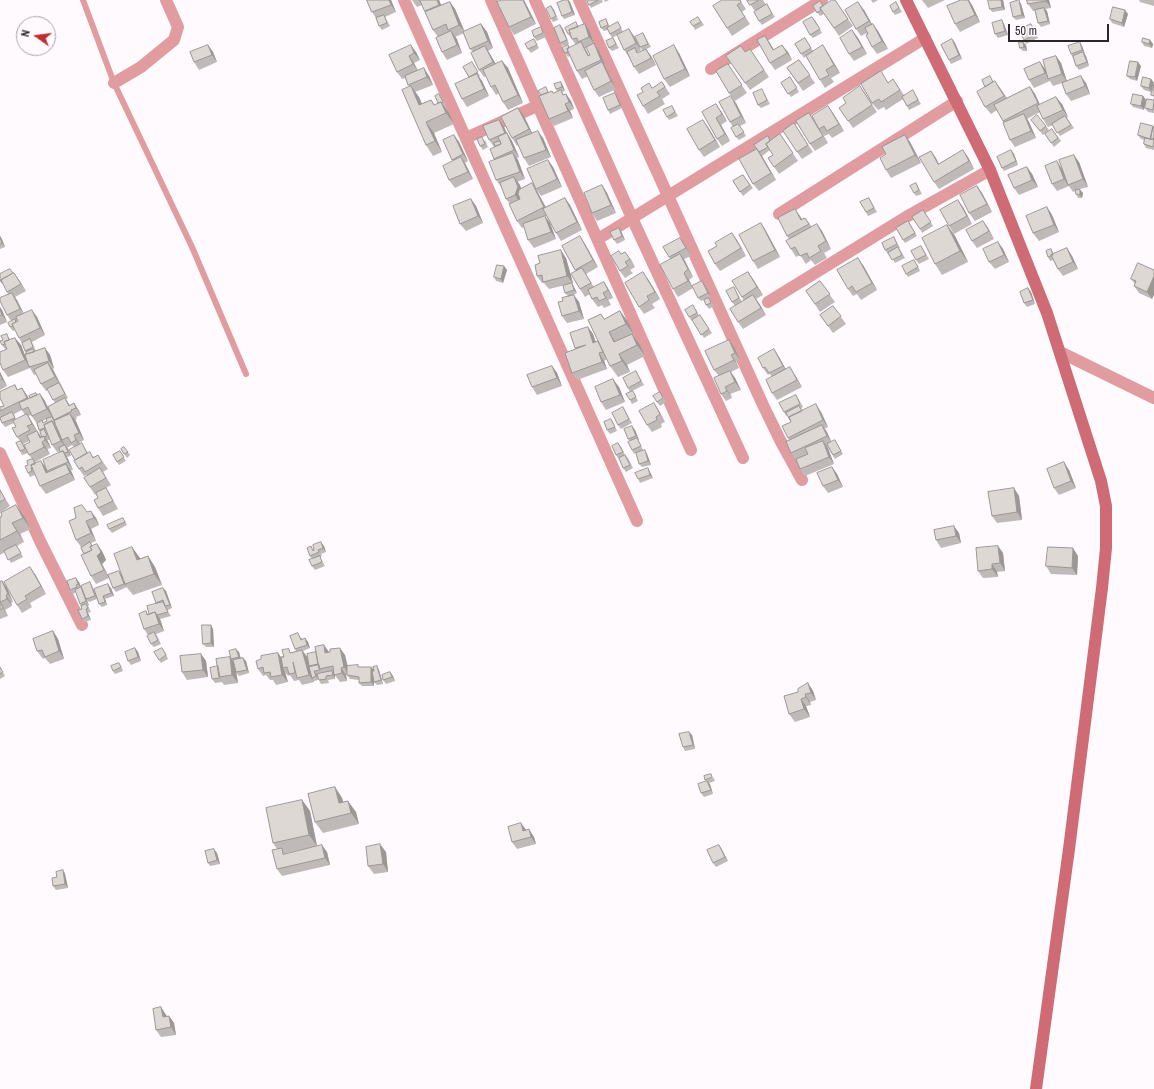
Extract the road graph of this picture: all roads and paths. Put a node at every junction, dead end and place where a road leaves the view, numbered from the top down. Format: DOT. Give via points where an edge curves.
graph roads {
  1 [pos="83,0"];
  2 [pos="166,0"];
  3 [pos="404,0"];
  4 [pos="491,0"];
  5 [pos="536,0"];
  6 [pos="579,0"];
  7 [pos="822,0"];
  8 [pos="906,0"];
  9 [pos="925,38"];
  10 [pos="711,69"];
  11 [pos="114,83"];
  12 [pos="957,101"];
  13 [pos="537,106"];
  14 [pos="466,138"];
  15 [pos="990,170"];
  16 [pos="667,197"];
  17 [pos="779,214"];
  18 [pos="632,218"];
  19 [pos="598,239"];
  20 [pos="768,302"];
  21 [pos="1060,352"];
  22 [pos="246,374"];
  23 [pos="1154,398"];
  24 [pos="691,450"];
  25 [pos="0,453"];
  26 [pos="743,458"];
  27 [pos="802,480"];
  28 [pos="637,520"];
  29 [pos="82,625"];
  30 [pos="1036,1089"];
  1 -- 11 [label="lane"];
  2 -- 11 [label="street" via="178,27 174,40 141,67"];
  3 -- 14 [label="street"];
  4 -- 13 [label="street"];
  5 -- 18 [label="street"];
  6 -- 16 [label="street"];
  7 -- 10 [label="street"];
  8 -- 9 [label="street"];
  9 -- 12 [label="street"];
  9 -- 16 [label="street"];
  11 -- 22 [label="lane" via="192,247"];
  12 -- 15 [label="street"];
  12 -- 17 [label="street"];
  13 -- 14 [label="street"];
  13 -- 19 [label="street"];
  14 -- 28 [label="street"];
  15 -- 20 [label="street" via="906,217"];
  15 -- 21 [label="street" via="1033,275"];
  16 -- 18 [label="street"];
  16 -- 27 [label="street" via="776,433"];
  18 -- 19 [label="street"];
  18 -- 26 [label="street"];
  19 -- 24 [label="street"];
  21 -- 23 [label="street"];
  21 -- 30 [label="street" via="1101,481 1107,528 1102,588 1069,849"];
  25 -- 29 [label="street"];
}
